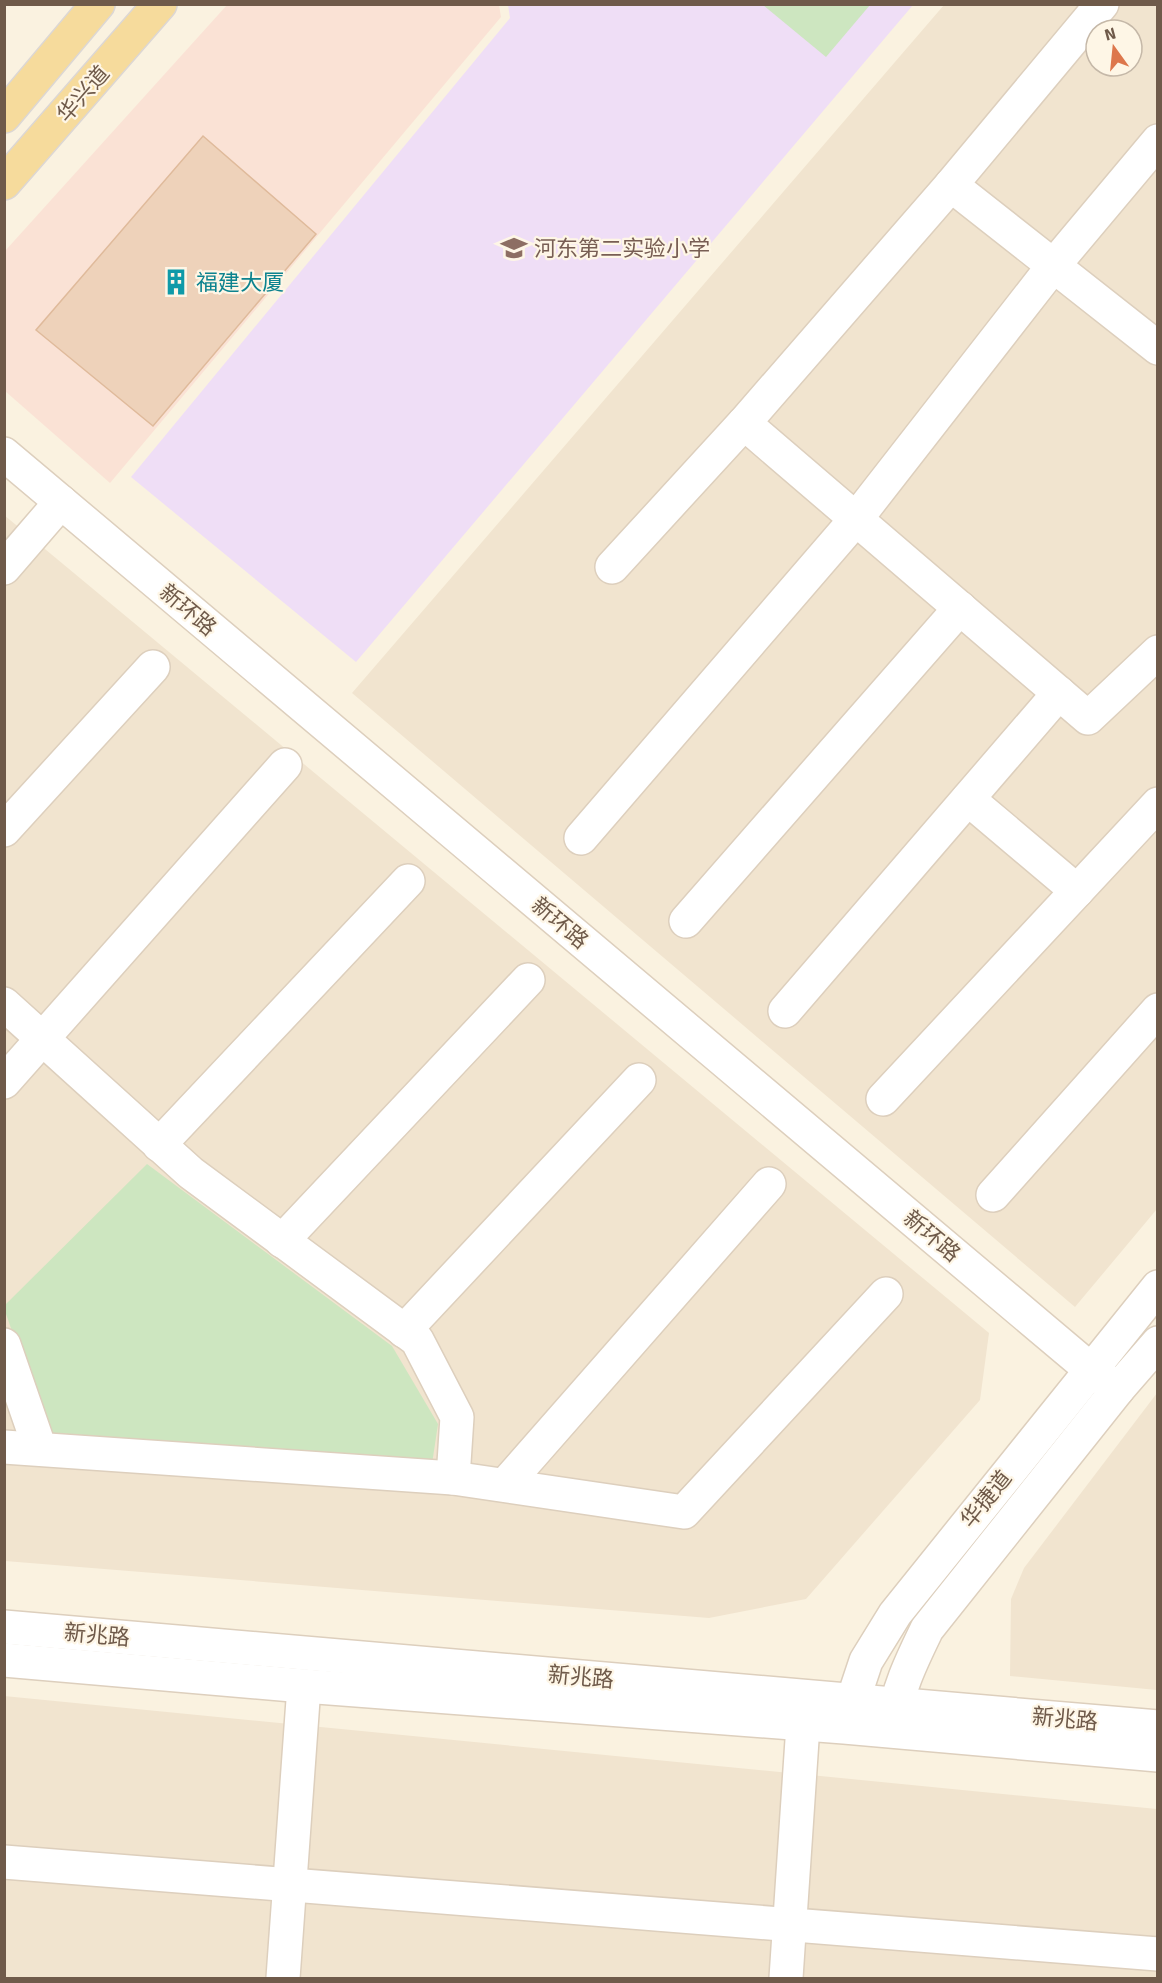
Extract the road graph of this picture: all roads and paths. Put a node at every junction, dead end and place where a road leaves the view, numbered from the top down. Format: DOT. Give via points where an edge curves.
graph roads {
  1 [pos="98,4"];
  2 [pos="160,4"];
  3 [pos="1102,4"];
  4 [pos="4,116"];
  5 [pos="1158,141"];
  6 [pos="4,183"];
  7 [pos="951,185"];
  8 [pos="1053,265"];
  9 [pos="1158,348"];
  10 [pos="744,423"];
  11 [pos="4,454"];
  12 [pos="61,502"];
  13 [pos="856,519"];
  14 [pos="612,567"];
  15 [pos="4,568"];
  16 [pos="960,608"];
  17 [pos="1158,652"];
  18 [pos="153,667"];
  19 [pos="1059,693"];
  20 [pos="285,765"];
  21 [pos="968,799"];
  22 [pos="1158,804"];
  23 [pos="4,830"];
  24 [pos="581,837"];
  25 [pos="408,880"];
  26 [pos="1077,891"];
  27 [pos="686,921"];
  28 [pos="528,980"];
  29 [pos="4,1004"];
  30 [pos="1158,1010"];
  31 [pos="785,1011"];
  32 [pos="43,1039"];
  33 [pos="639,1080"];
  34 [pos="4,1082"];
  35 [pos="883,1099"];
  36 [pos="159,1145"];
  37 [pos="769,1184"];
  38 [pos="993,1195"];
  39 [pos="282,1241"];
  40 [pos="1158,1287"];
  41 [pos="886,1294"];
  42 [pos="404,1331"];
  43 [pos="1158,1342"];
  44 [pos="4,1345"];
  45 [pos="1090,1369"];
  46 [pos="1118,1389"];
  47 [pos="4,1447"];
  48 [pos="40,1449"];
  49 [pos="453,1478"];
  50 [pos="505,1485"];
  51 [pos="4,1627"];
  52 [pos="4,1660"];
  53 [pos="304,1686"];
  54 [pos="848,1714"];
  55 [pos="893,1718"];
  56 [pos="803,1725"];
  57 [pos="1158,1726"];
  58 [pos="1158,1755"];
  59 [pos="4,1862"];
  60 [pos="290,1885"];
  61 [pos="790,1924"];
  62 [pos="1147,1962"];
  63 [pos="283,1978"];
  64 [pos="786,1978"];
  1 -- 4 [label="main road, 华兴道"];
  2 -- 6 [label="main road, 华兴道"];
  3 -- 7 [label="street"];
  5 -- 8 [label="street"];
  7 -- 8 [label="street"];
  7 -- 10 [label="street"];
  8 -- 9 [label="street"];
  8 -- 13 [label="street"];
  10 -- 13 [label="street"];
  10 -- 14 [label="street"];
  11 -- 12 [label="street, 新环路"];
  12 -- 15 [label="street"];
  12 -- 45 [label="street, 新环路"];
  13 -- 16 [label="street"];
  13 -- 24 [label="street"];
  16 -- 19 [label="street"];
  16 -- 27 [label="street"];
  17 -- 19 [label="street" via="1089,718"];
  18 -- 23 [label="street"];
  19 -- 21 [label="street"];
  20 -- 32 [label="street"];
  21 -- 26 [label="street"];
  21 -- 31 [label="street"];
  22 -- 26 [label="street"];
  25 -- 36 [label="street"];
  26 -- 35 [label="street"];
  28 -- 39 [label="street"];
  29 -- 32 [label="street"];
  30 -- 38 [label="street"];
  32 -- 34 [label="street"];
  32 -- 36 [label="street"];
  33 -- 42 [label="street"];
  36 -- 39 [label="street"];
  37 -- 50 [label="street"];
  39 -- 42 [label="street"];
  40 -- 45 [label="street, 华捷道"];
  41 -- 50 [label="street" via="684,1512"];
  42 -- 49 [label="street" via="417,1340 457,1417"];
  43 -- 46 [label="street, 华捷道"];
  44 -- 48 [label="street"];
  45 -- 46 [label="street, 新环路"];
  45 -- 54 [label="street, 华捷道" via="895,1614 866,1661"];
  46 -- 55 [label="street, 华捷道" via="927,1629"];
  47 -- 48 [label="street"];
  48 -- 49 [label="street"];
  49 -- 50 [label="street"];
  51 -- 54 [label="street, 新兆路"];
  52 -- 53 [label="street, 新兆路"];
  53 -- 56 [label="street, 新兆路"];
  53 -- 60 [label="street"];
  54 -- 55 [label="street, 新兆路"];
  54 -- 56 [label="street, 新兆路"];
  55 -- 57 [label="street, 新兆路"];
  55 -- 58 [label="street, 新兆路"];
  56 -- 61 [label="street"];
  59 -- 60 [label="street"];
  60 -- 61 [label="street"];
  60 -- 63 [label="street"];
  61 -- 62 [label="street"];
  61 -- 64 [label="street"];
}
